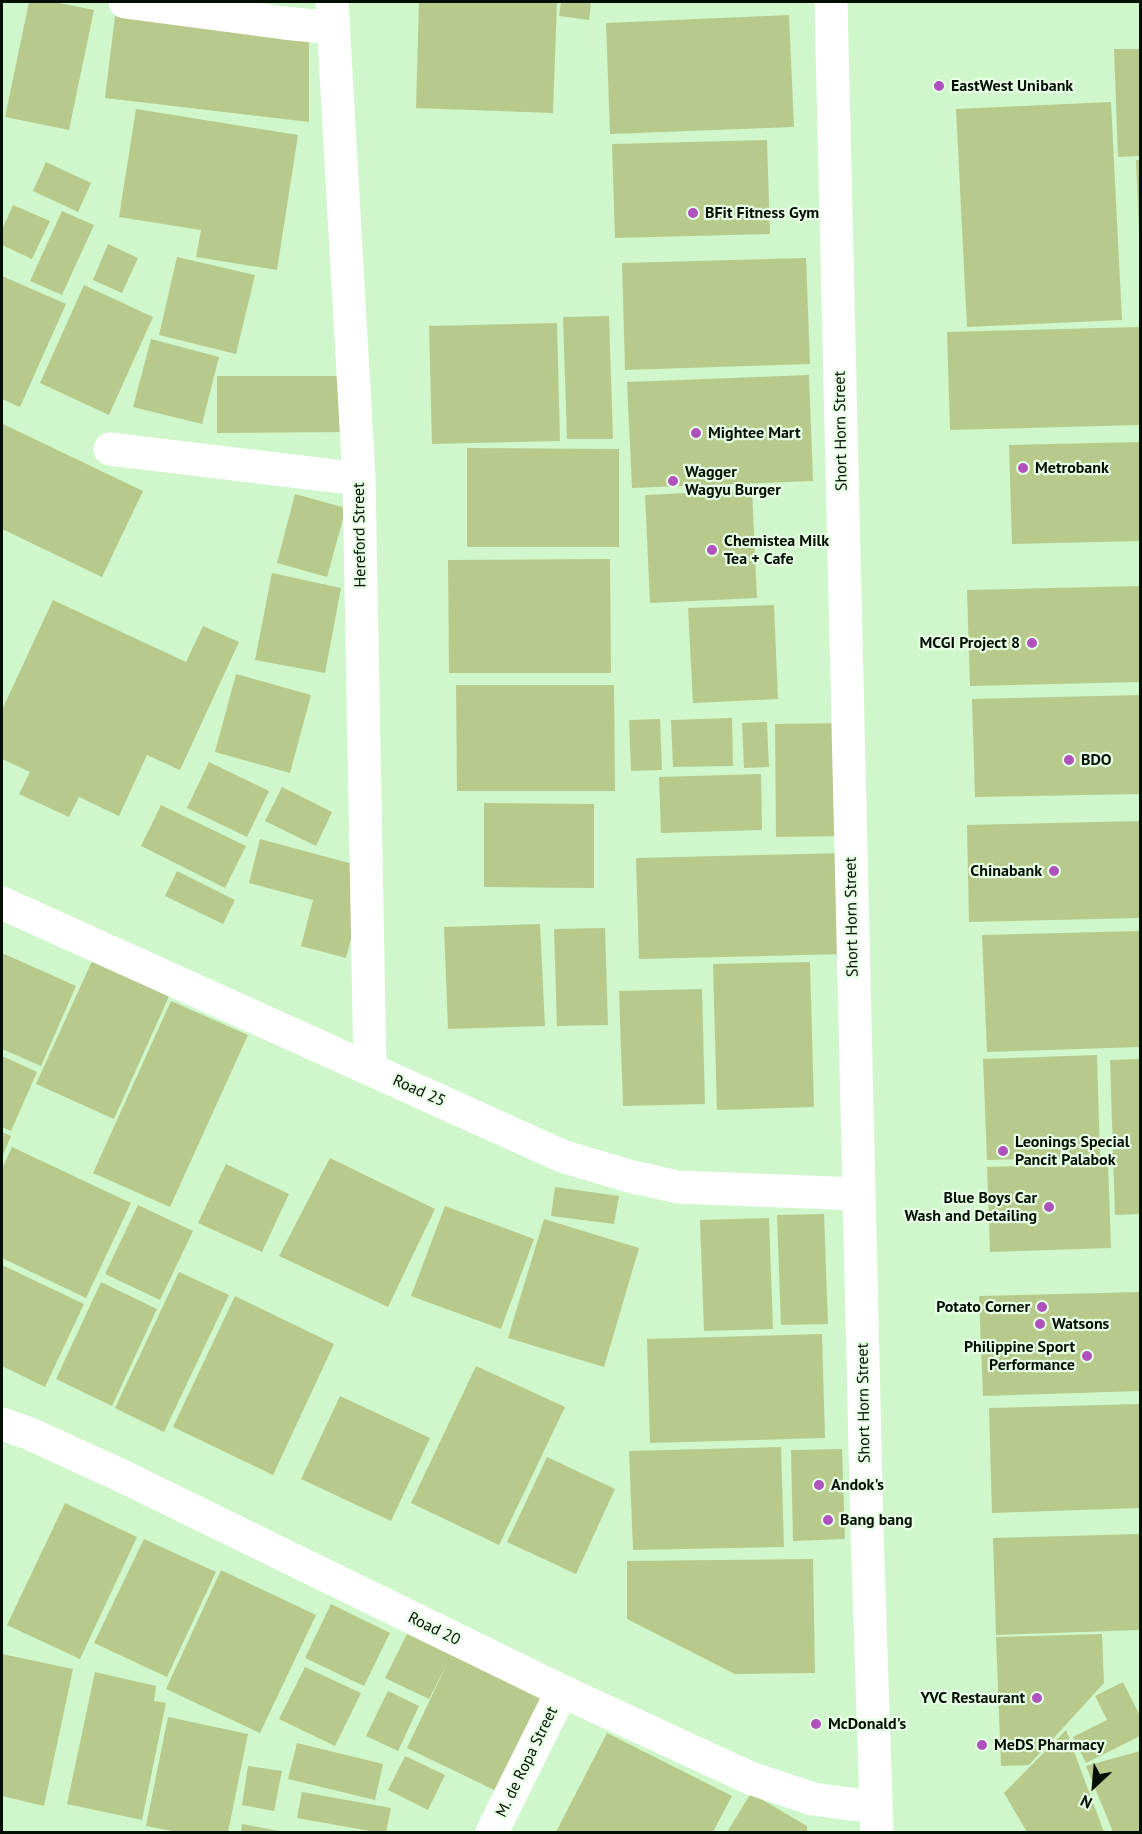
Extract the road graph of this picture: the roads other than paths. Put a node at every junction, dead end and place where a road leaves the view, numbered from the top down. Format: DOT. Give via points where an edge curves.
graph roads {
  1 [pos="125,2"];
  2 [pos="831,2"];
  3 [pos="332,15"];
  4 [pos="110,449"];
  5 [pos="359,479"];
  6 [pos="2,903"];
  7 [pos="370,1069"];
  8 [pos="859,1194"];
  9 [pos="2,1424"];
  10 [pos="562,1691"];
  11 [pos="877,1819"];
  12 [pos="492,1833"];
  1 -- 3 [label="street"];
  2 -- 8 [label="street, Short Horn Street"];
  3 -- 5 [label="street, Hereford Street"];
  4 -- 5 [label="street"];
  5 -- 7 [label="street, Hereford Street"];
  6 -- 7 [label="street, Road 25"];
  7 -- 8 [label="street, Road 25" via="562,1156 629,1176 678,1186"];
  8 -- 11 [label="street, Short Horn Street"];
  9 -- 10 [label="street, Road 20" via="120,1475"];
  10 -- 11 [label="street, Road 20" via="750,1778 813,1799 850,1804"];
  10 -- 12 [label="street, M. de Ropa Street"];
}
